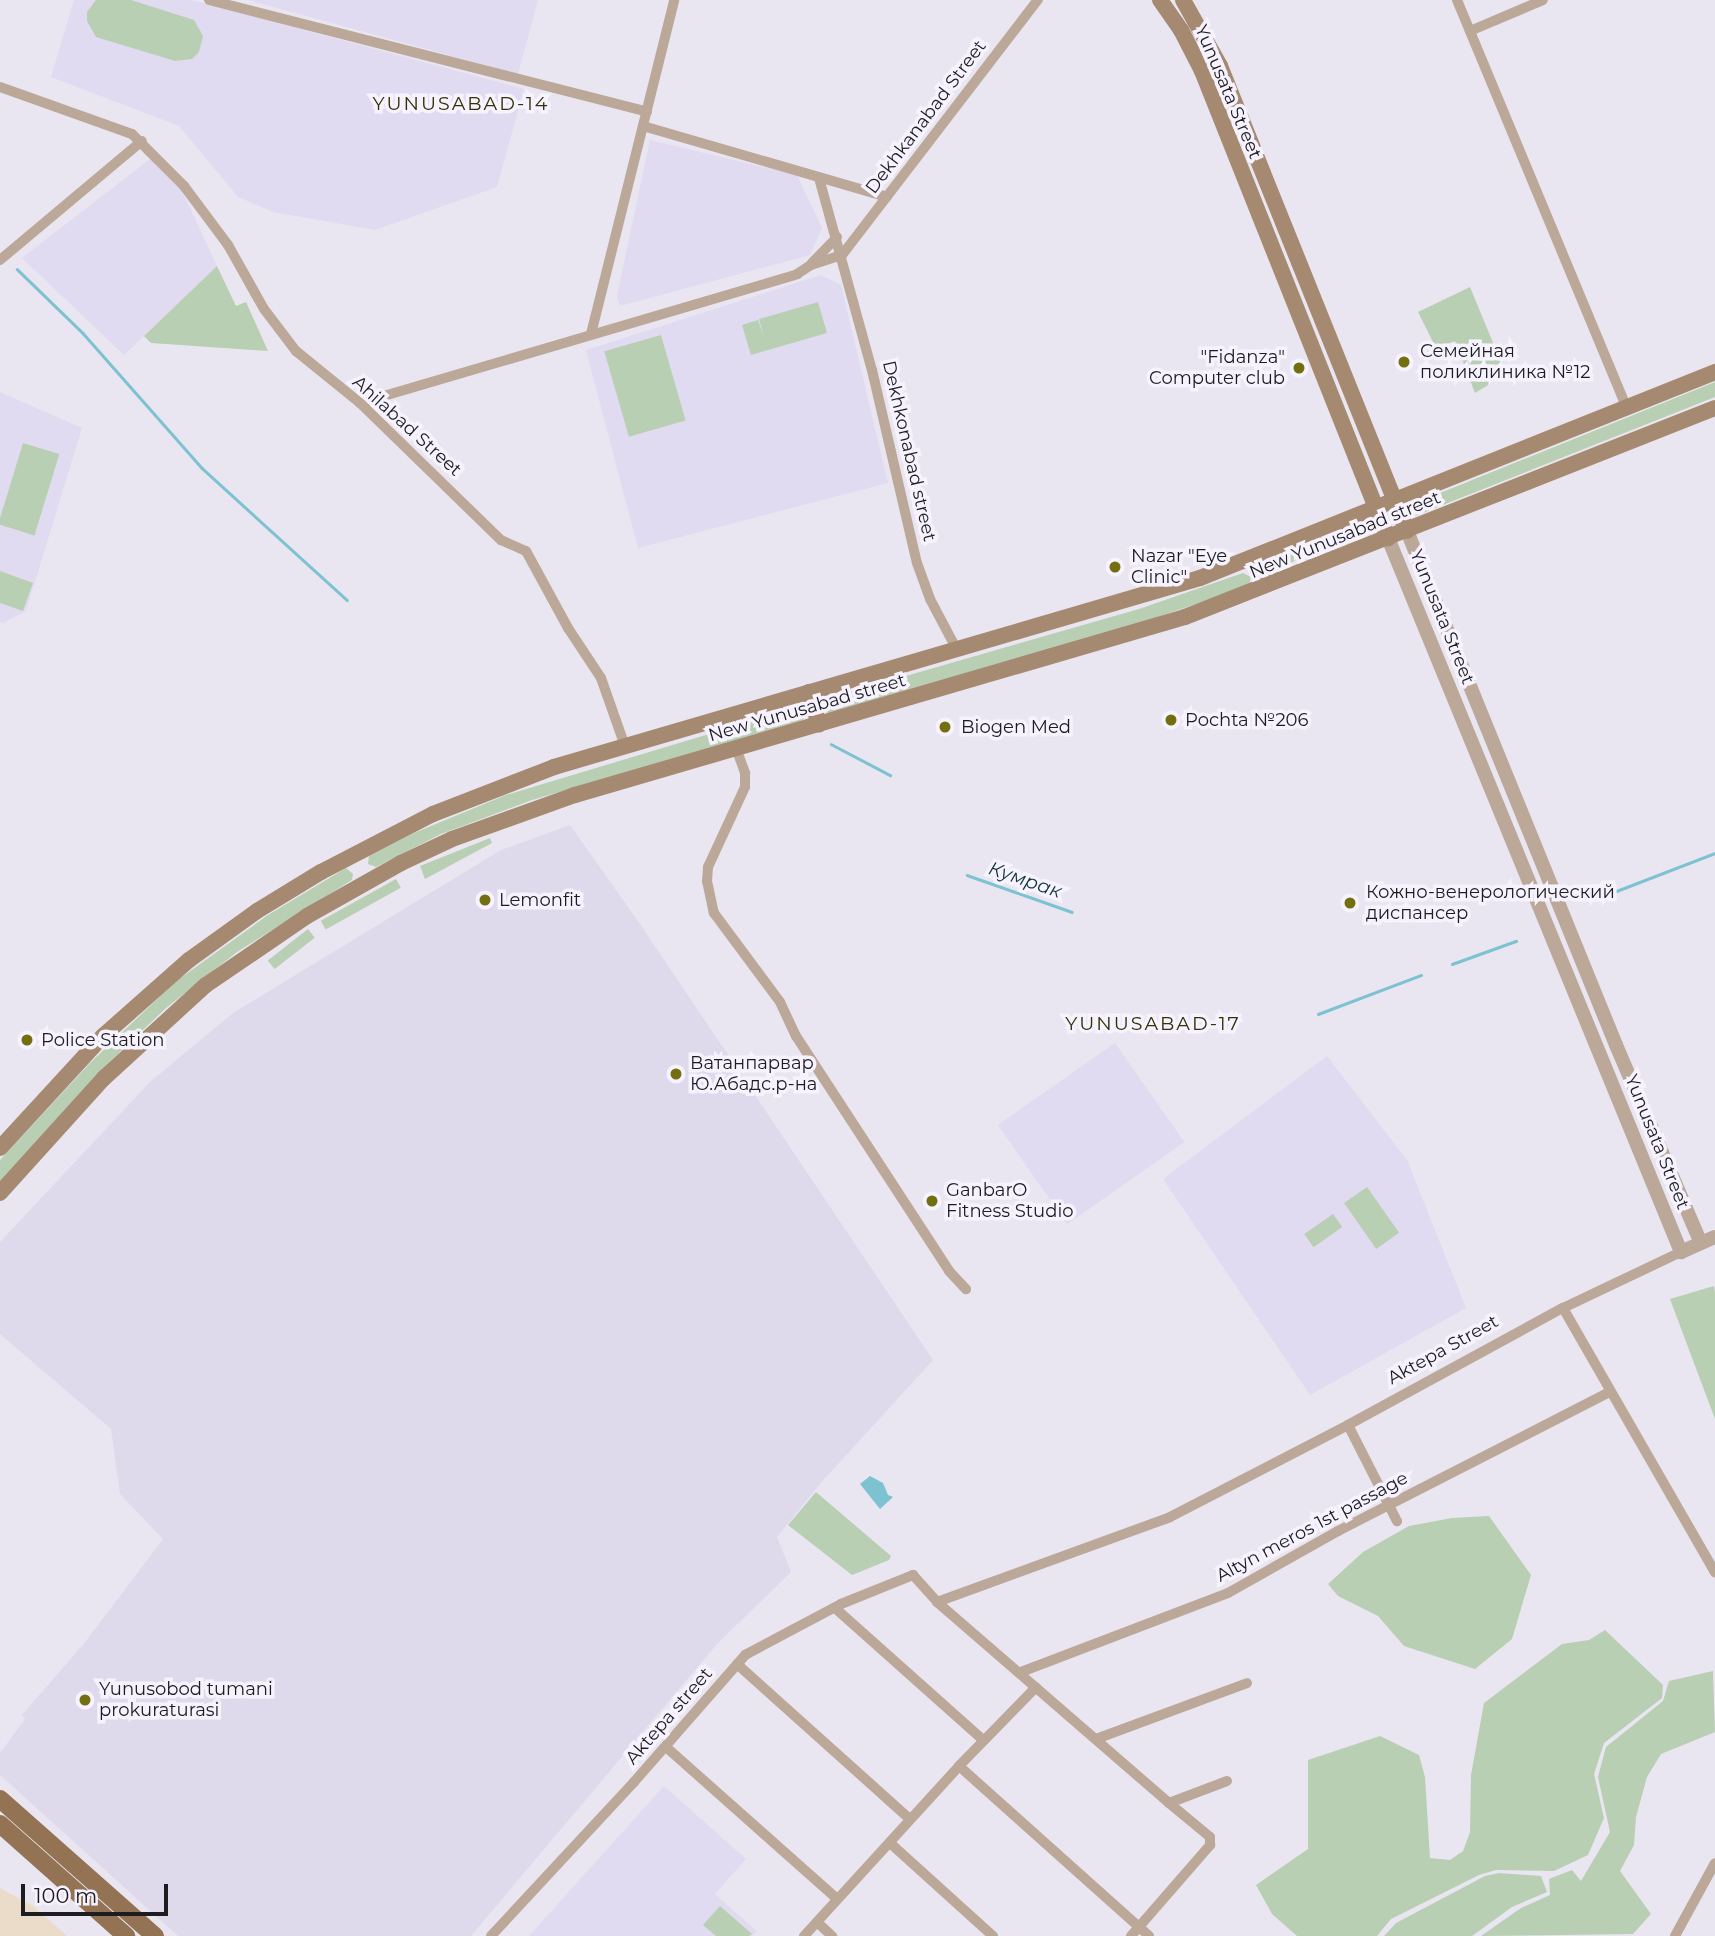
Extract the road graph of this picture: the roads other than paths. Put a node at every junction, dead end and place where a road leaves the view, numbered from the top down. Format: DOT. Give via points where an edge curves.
graph roads {
  1 [pos="209,0"];
  2 [pos="674,0"];
  3 [pos="1038,0"];
  4 [pos="1160,0"];
  5 [pos="1183,0"];
  6 [pos="1457,0"];
  7 [pos="1543,0"];
  8 [pos="235,4"];
  9 [pos="1470,32"];
  10 [pos="0,86"];
  11 [pos="647,112"];
  12 [pos="643,126"];
  13 [pos="142,141"];
  14 [pos="819,178"];
  15 [pos="887,197"];
  16 [pos="837,237"];
  17 [pos="842,255"];
  18 [pos="0,260"];
  19 [pos="811,265"];
  20 [pos="591,334"];
  21 [pos="1715,372"];
  22 [pos="360,403"];
  23 [pos="1627,408"];
  24 [pos="1715,408"];
  25 [pos="1395,502"];
  26 [pos="1377,509"];
  27 [pos="1406,531"];
  28 [pos="1388,538"];
  29 [pos="1244,563"];
  30 [pos="1254,592"];
  31 [pos="957,650"];
  32 [pos="809,692"];
  33 [pos="819,725"];
  34 [pos="625,746"];
  35 [pos="736,748"];
  36 [pos="352,855"];
  37 [pos="368,881"];
  38 [pos="0,1148"];
  39 [pos="0,1193"];
  40 [pos="1708,1240"];
  41 [pos="1681,1252"];
  42 [pos="966,1289"];
  43 [pos="1563,1308"];
  44 [pos="1610,1392"];
  45 [pos="1348,1425"];
  46 [pos="1390,1506"];
  47 [pos="1397,1521"];
  48 [pos="1715,1572"];
  49 [pos="937,1602"];
  50 [pos="835,1608"];
  51 [pos="737,1664"];
  52 [pos="1021,1672"];
  53 [pos="1247,1683"];
  54 [pos="1036,1687"];
  55 [pos="1096,1739"];
  56 [pos="983,1740"];
  57 [pos="666,1747"];
  58 [pos="959,1766"];
  59 [pos="1227,1781"];
  60 [pos="1,1801"];
  61 [pos="1169,1803"];
  62 [pos="910,1819"];
  63 [pos="0,1824"];
  64 [pos="890,1843"];
  65 [pos="1715,1863"];
  66 [pos="837,1899"];
  67 [pos="817,1922"];
  68 [pos="1139,1927"];
  69 [pos="126,1936"];
  70 [pos="155,1936"];
  71 [pos="491,1936"];
  72 [pos="804,1936"];
  73 [pos="832,1936"];
  74 [pos="993,1936"];
  75 [pos="1131,1936"];
  76 [pos="1149,1936"];
  77 [pos="1675,1936"];
  1 -- 8 [label="street"];
  2 -- 11 [label="street"];
  3 -- 15 [label="street, Dekhkanabad Street"];
  4 -- 26 [label="main road, Yunusata Street" via="1202,71"];
  5 -- 25 [label="main road, Yunusata Street" via="1220,66"];
  6 -- 9 [label="street"];
  7 -- 9 [label="street"];
  8 -- 11 [label="street"];
  9 -- 23 [label="street"];
  10 -- 13 [label="street" via="121,128"];
  11 -- 12 [label="street"];
  12 -- 14 [label="street"];
  12 -- 20 [label="street"];
  13 -- 18 [label="street"];
  13 -- 22 [label="street, Ahilabad Street" via="184,186 228,245 264,309 296,351"];
  14 -- 15 [label="street"];
  14 -- 16 [label="street, Dekhkonabad street"];
  15 -- 17 [label="street, Dekhkanabad Street"];
  16 -- 17 [label="street, Dekhkonabad street"];
  16 -- 19 [label="street"];
  17 -- 19 [label="street"];
  17 -- 31 [label="street, Dekhkonabad street" via="917,563"];
  19 -- 20 [label="street" via="797,274"];
  20 -- 22 [label="street"];
  21 -- 23 [label="main road, New Yunusabad street"];
  22 -- 34 [label="street, Ahilabad Street" via="501,540 526,551 601,678"];
  23 -- 25 [label="main road, New Yunusabad street"];
  24 -- 27 [label="main road, New Yunusabad street"];
  25 -- 26 [label="main road, New Yunusabad street"];
  25 -- 27 [label="main road, Yunusata Street"];
  26 -- 28 [label="main road, Yunusata Street"];
  26 -- 29 [label="main road, New Yunusabad street"];
  27 -- 28 [label="main road, New Yunusabad street"];
  27 -- 40 [label="street, Yunusata Street" via="1616,1045"];
  28 -- 30 [label="main road, New Yunusabad street"];
  28 -- 41 [label="street, Yunusata Street"];
  29 -- 30 [label="main road" via="1258,570"];
  29 -- 31 [label="main road, New Yunusabad street"];
  30 -- 33 [label="main road, New Yunusabad street" via="1119,639"];
  31 -- 32 [label="main road, New Yunusabad street"];
  32 -- 33 [label="main road"];
  32 -- 34 [label="main road, New Yunusabad street"];
  33 -- 35 [label="main road, New Yunusabad street"];
  34 -- 36 [label="main road, New Yunusabad street" via="489,790"];
  35 -- 37 [label="main road, New Yunusabad street" via="512,815"];
  35 -- 42 [label="street" via="745,787 708,867 714,913 780,1003 796,1036 949,1271"];
  36 -- 37 [label="main road"];
  36 -- 38 [label="main road, New Yunusabad street" via="247,918 160,983 77,1062"];
  37 -- 39 [label="main road, New Yunusabad street" via="248,953 168,1016 104,1078"];
  40 -- 41 [label="street, Aktepa Street"];
  41 -- 43 [label="street, Aktepa Street"];
  43 -- 44 [label="street"];
  43 -- 45 [label="street, Aktepa Street"];
  44 -- 46 [label="street, Altyn meros 1st passage"];
  44 -- 48 [label="street"];
  45 -- 46 [label="street"];
  45 -- 49 [label="street, Aktepa Street" via="1170,1517"];
  46 -- 47 [label="street"];
  46 -- 52 [label="street, Altyn meros 1st passage" via="1228,1593"];
  49 -- 50 [label="street, Aktepa street" via="913,1575"];
  49 -- 52 [label="street"];
  50 -- 51 [label="street, Aktepa street"];
  50 -- 56 [label="street"];
  51 -- 57 [label="street, Aktepa street"];
  51 -- 62 [label="street"];
  52 -- 54 [label="street"];
  53 -- 55 [label="street"];
  54 -- 55 [label="street"];
  54 -- 56 [label="street"];
  55 -- 61 [label="street"];
  56 -- 58 [label="street"];
  57 -- 66 [label="street"];
  57 -- 71 [label="street, Aktepa street"];
  58 -- 62 [label="street"];
  58 -- 68 [label="street"];
  59 -- 61 [label="street"];
  60 -- 70 [label="main road"];
  61 -- 68 [label="street" via="1210,1837 1210,1845"];
  62 -- 64 [label="street"];
  63 -- 69 [label="main road"];
  64 -- 66 [label="street"];
  64 -- 74 [label="street"];
  65 -- 77 [label="street"];
  66 -- 67 [label="street"];
  67 -- 72 [label="street"];
  67 -- 73 [label="street"];
  68 -- 75 [label="street"];
  68 -- 76 [label="street"];
}
